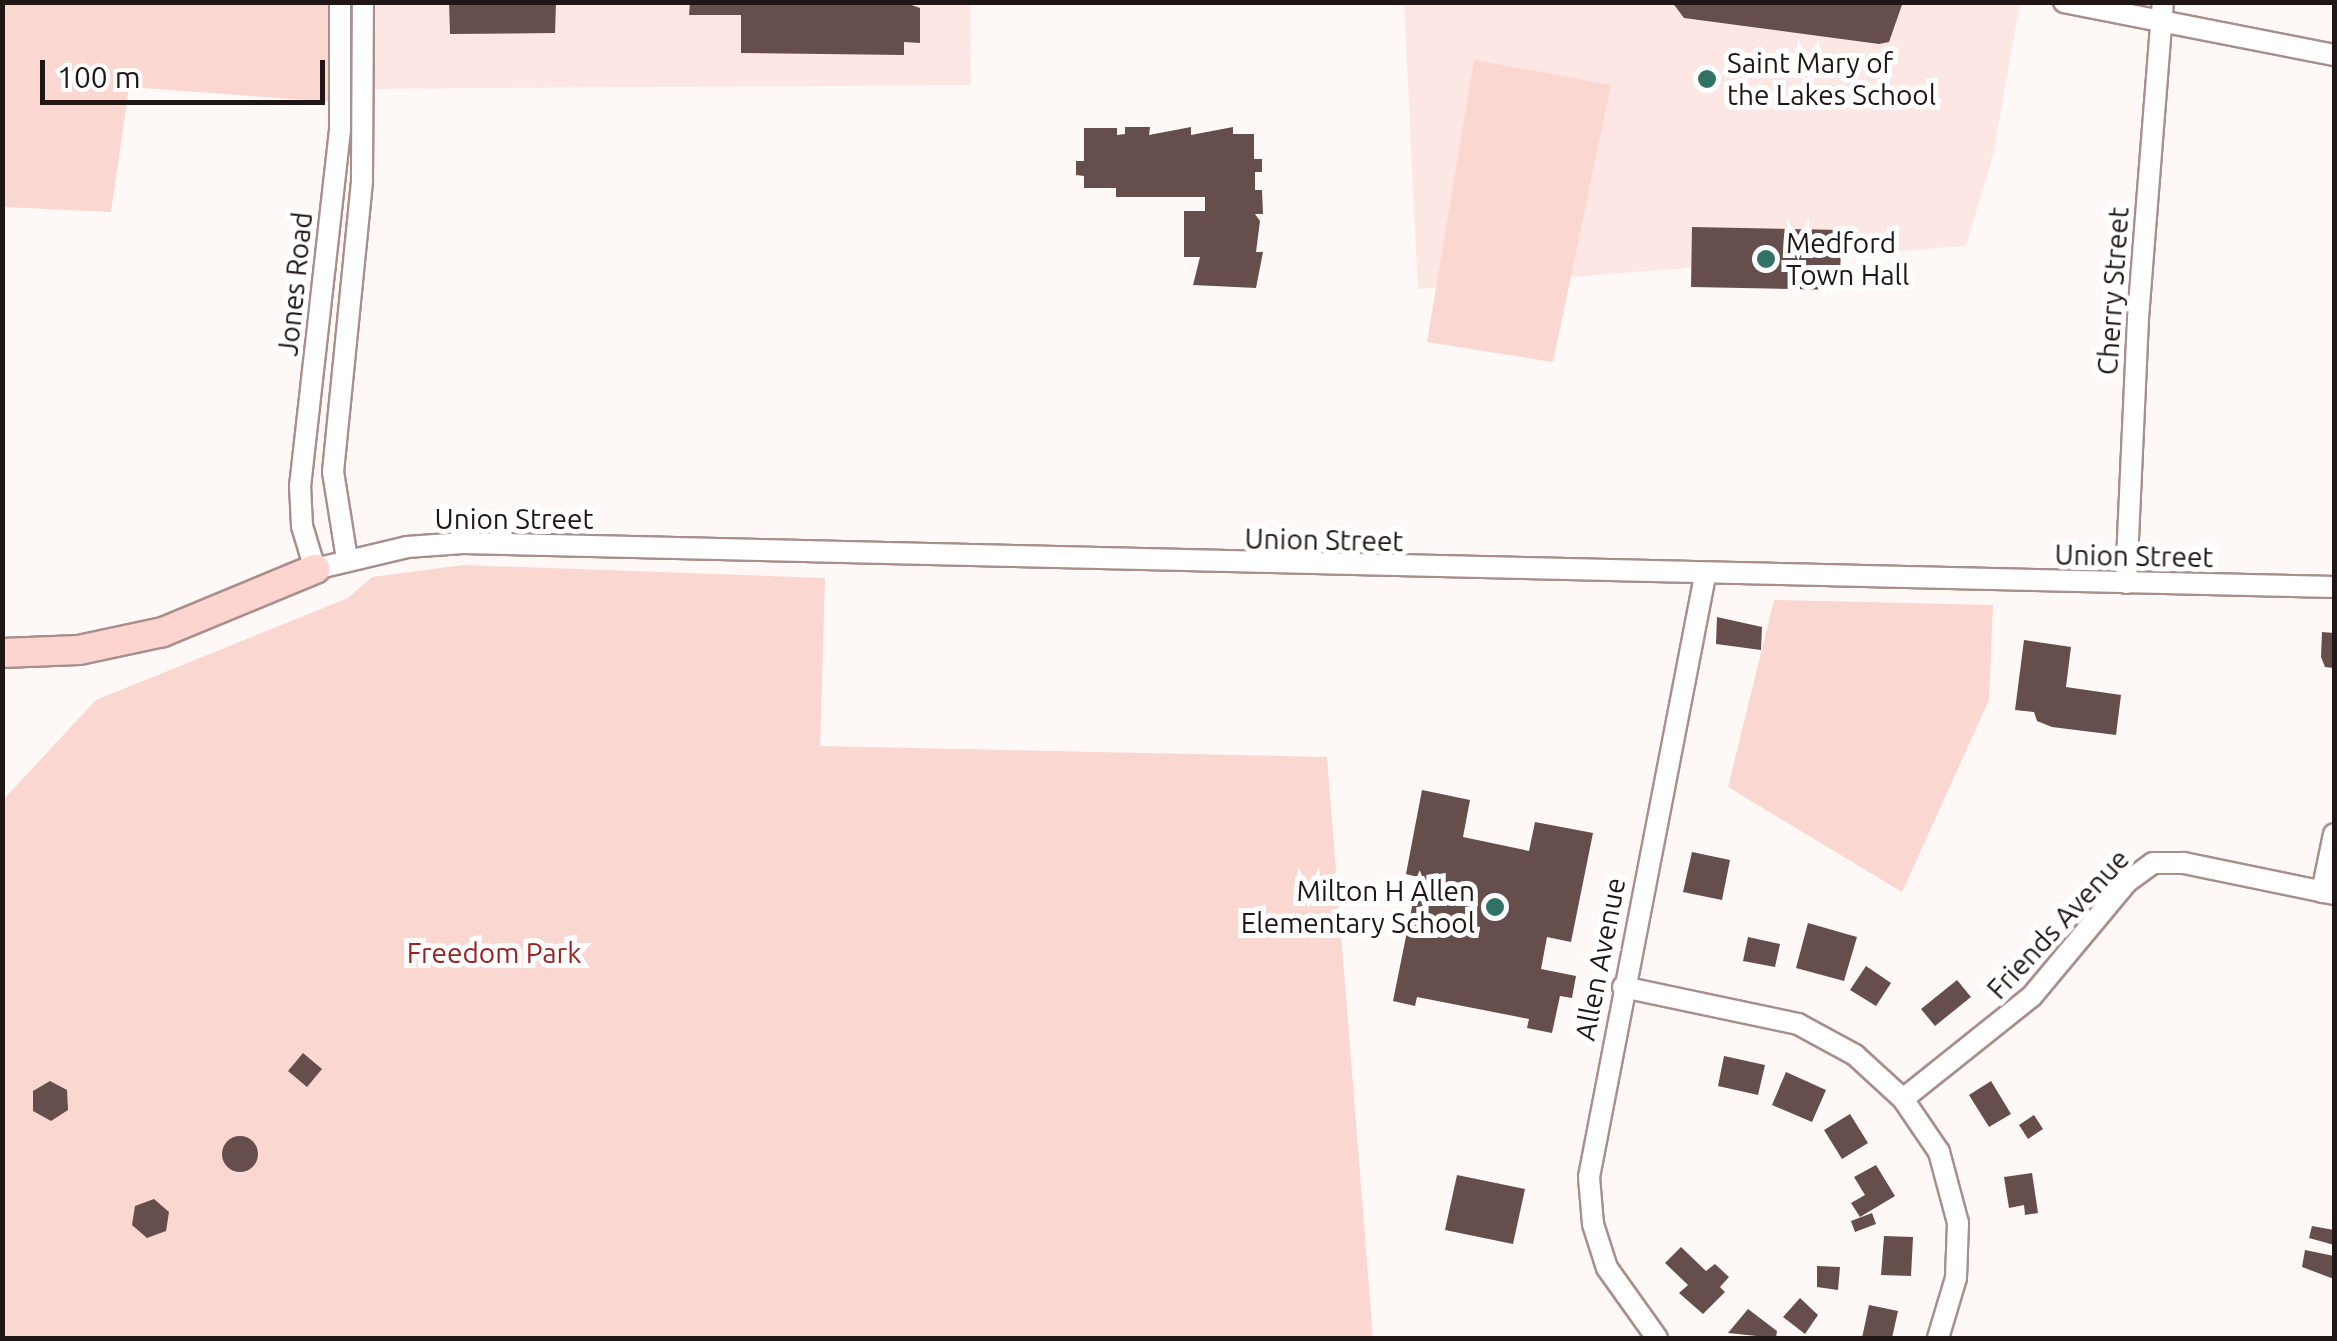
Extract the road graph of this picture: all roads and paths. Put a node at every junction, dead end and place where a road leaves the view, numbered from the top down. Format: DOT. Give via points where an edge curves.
graph roads {
  1 [pos="340,2"];
  2 [pos="363,2"];
  3 [pos="2064,2"];
  4 [pos="2162,13"];
  5 [pos="2334,55"];
  6 [pos="347,560"];
  7 [pos="316,569"];
  8 [pos="1705,576"];
  9 [pos="2126,583"];
  10 [pos="2334,587"];
  11 [pos="2,654"];
  12 [pos="2334,834"];
  13 [pos="2328,893"];
  14 [pos="1623,988"];
  15 [pos="1903,1099"];
  16 [pos="1657,1338"];
  17 [pos="1938,1338"];
  1 -- 7 [label="street, Jones Road" via="340,130 300,485 302,526"];
  2 -- 6 [label="street, Jones Road" via="362,179 333,472"];
  3 -- 4 [label="street"];
  4 -- 5 [label="street"];
  4 -- 9 [label="street, Cherry Street"];
  6 -- 7 [label="street, Union Street"];
  6 -- 8 [label="street, Union Street" via="462,543"];
  7 -- 11 [label="street" via="163,632 79,650"];
  8 -- 9 [label="street, Union Street"];
  8 -- 14 [label="street, Allen Avenue"];
  9 -- 10 [label="street, Union Street"];
  12 -- 13 [label="street"];
  13 -- 15 [label="street, Friends Avenue" via="2184,863 2153,863 2127,882 2032,996"];
  14 -- 15 [label="street" via="1798,1024 1855,1055"];
  14 -- 16 [label="street, Allen Avenue" via="1592,1144 1590,1200 1607,1268"];
  15 -- 17 [label="street" via="1939,1152 1958,1223 1956,1278"];
}
